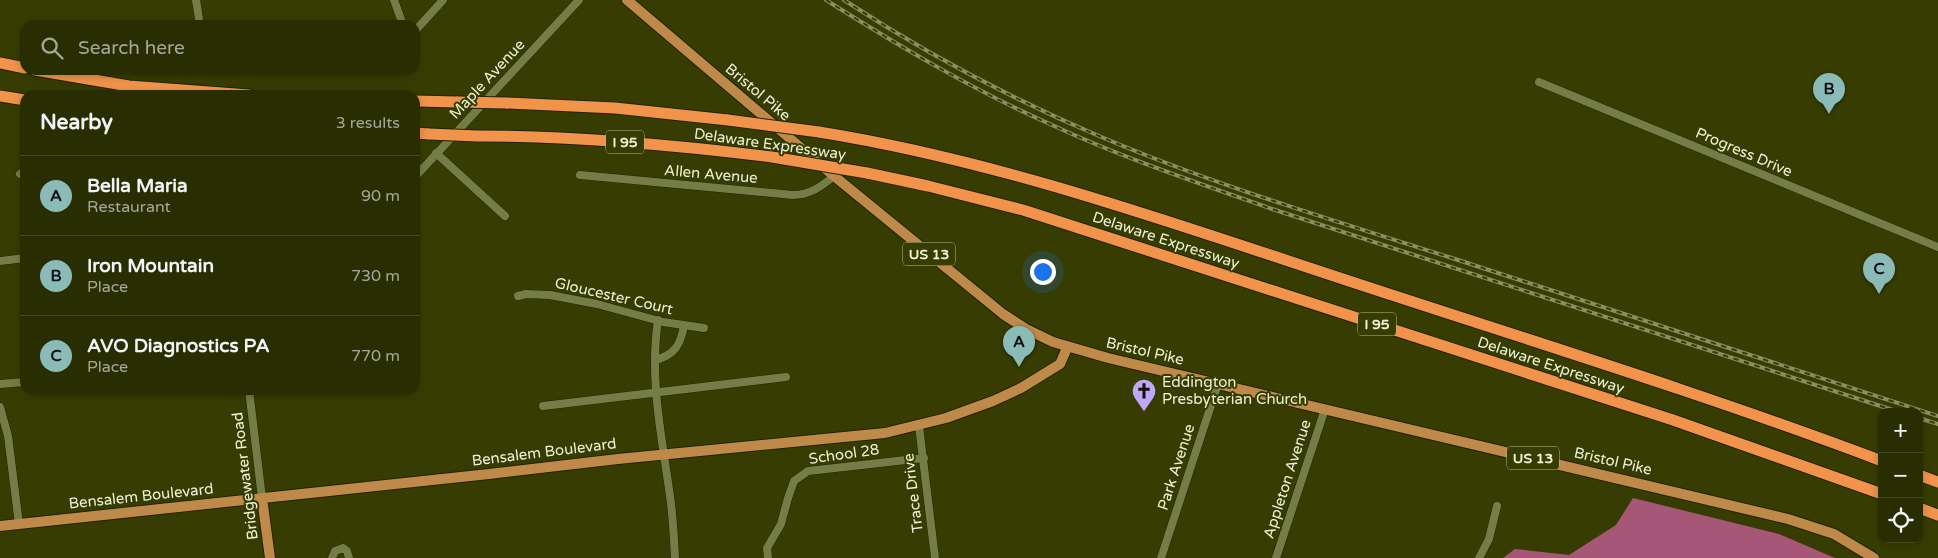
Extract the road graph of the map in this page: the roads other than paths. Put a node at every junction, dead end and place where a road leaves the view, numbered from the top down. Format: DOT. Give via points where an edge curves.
graph roads {
  1 [pos="196,0"];
  2 [pos="394,0"];
  3 [pos="443,0"];
  4 [pos="578,0"];
  5 [pos="628,0"];
  6 [pos="199,20"];
  7 [pos="401,20"];
  8 [pos="420,25"];
  9 [pos="0,63"];
  10 [pos="20,67"];
  11 [pos="64,75"];
  12 [pos="1538,82"];
  13 [pos="182,90"];
  14 [pos="0,96"];
  15 [pos="20,99"];
  16 [pos="420,101"];
  17 [pos="420,133"];
  18 [pos="436,153"];
  19 [pos="420,171"];
  20 [pos="580,175"];
  21 [pos="834,176"];
  22 [pos="505,216"];
  23 [pos="1938,247"];
  24 [pos="20,259"];
  25 [pos="0,261"];
  26 [pos="518,296"];
  27 [pos="658,320"];
  28 [pos="684,325"];
  29 [pos="704,328"];
  30 [pos="1067,348"];
  31 [pos="655,360"];
  32 [pos="786,377"];
  33 [pos="20,382"];
  34 [pos="0,384"];
  35 [pos="1218,384"];
  36 [pos="657,393"];
  37 [pos="251,395"];
  38 [pos="0,406"];
  39 [pos="544,406"];
  40 [pos="1325,409"];
  41 [pos="919,426"];
  42 [pos="662,454"];
  43 [pos="924,458"];
  44 [pos="1878,459"];
  45 [pos="1923,476"];
  46 [pos="1938,482"];
  47 [pos="1878,493"];
  48 [pos="262,498"];
  49 [pos="1497,506"];
  50 [pos="1923,509"];
  51 [pos="1938,515"];
  52 [pos="19,524"];
  53 [pos="0,526"];
  54 [pos="270,558"];
  55 [pos="332,558"];
  56 [pos="348,558"];
  57 [pos="675,558"];
  58 [pos="768,558"];
  59 [pos="935,558"];
  60 [pos="1160,558"];
  61 [pos="1276,558"];
  62 [pos="1479,558"];
  63 [pos="1874,558"];
  1 -- 6 [label="street"];
  2 -- 7 [label="street"];
  3 -- 8 [label="street"];
  4 -- 18 [label="street, Maple Avenue"];
  5 -- 21 [label="main road, Bristol Pike / US 13"];
  9 -- 10 [label="highway"];
  11 -- 13 [label="highway" via="129,86"];
  12 -- 23 [label="street, Progress Drive"];
  14 -- 15 [label="highway"];
  16 -- 44 [label="highway, Delaware Expressway / I 95, bridge" via="632,110 728,120 819,132 966,162 1073,192 1672,386"];
  17 -- 47 [label="highway, Delaware Expressway / I 95, bridge" via="611,140 716,150 867,173 987,200 1673,420"];
  18 -- 19 [label="street, Maple Avenue"];
  18 -- 22 [label="street"];
  20 -- 21 [label="street, Allen Avenue" via="793,195 809,193"];
  21 -- 30 [label="main road, Bristol Pike / US 13" via="1003,314 1035,334"];
  24 -- 25 [label="street"];
  26 -- 27 [label="street, Gloucester Court" via="550,295"];
  27 -- 28 [label="street, Gloucester Court"];
  27 -- 31 [label="street"];
  28 -- 29 [label="street, Gloucester Court"];
  28 -- 31 [label="street" via="678,346"];
  30 -- 35 [label="main road, Bristol Pike / US 13"];
  30 -- 41 [label="main road, Bensalem Boulevard" via="1060,364 1021,388 977,408"];
  31 -- 36 [label="street"];
  32 -- 36 [label="street"];
  33 -- 34 [label="street"];
  35 -- 40 [label="main road, Bristol Pike / US 13"];
  35 -- 60 [label="street, Park Avenue"];
  36 -- 39 [label="street"];
  36 -- 42 [label="street"];
  37 -- 48 [label="street, Bridgewater Road"];
  38 -- 52 [label="street" via="8,436"];
  40 -- 61 [label="street, Appleton Avenue"];
  40 -- 63 [label="main road, Bristol Pike / US 13" via="1788,519 1834,534"];
  41 -- 42 [label="main road, Bensalem Boulevard" via="870,435"];
  41 -- 43 [label="street, Trace Drive"];
  42 -- 48 [label="main road, Bensalem Boulevard"];
  42 -- 57 [label="street" via="670,497"];
  43 -- 58 [label="street, School 28" via="808,471 794,481 782,524 767,548"];
  43 -- 59 [label="street, Trace Drive"];
  45 -- 46 [label="highway"];
  48 -- 52 [label="main road, Bensalem Boulevard"];
  48 -- 54 [label="main road, Bridgewater Road"];
  49 -- 62 [label="street" via="1489,539"];
  50 -- 51 [label="highway"];
  52 -- 53 [label="main road, Bensalem Boulevard"];
  55 -- 56 [label="street" via="335,551 343,548"];
}
